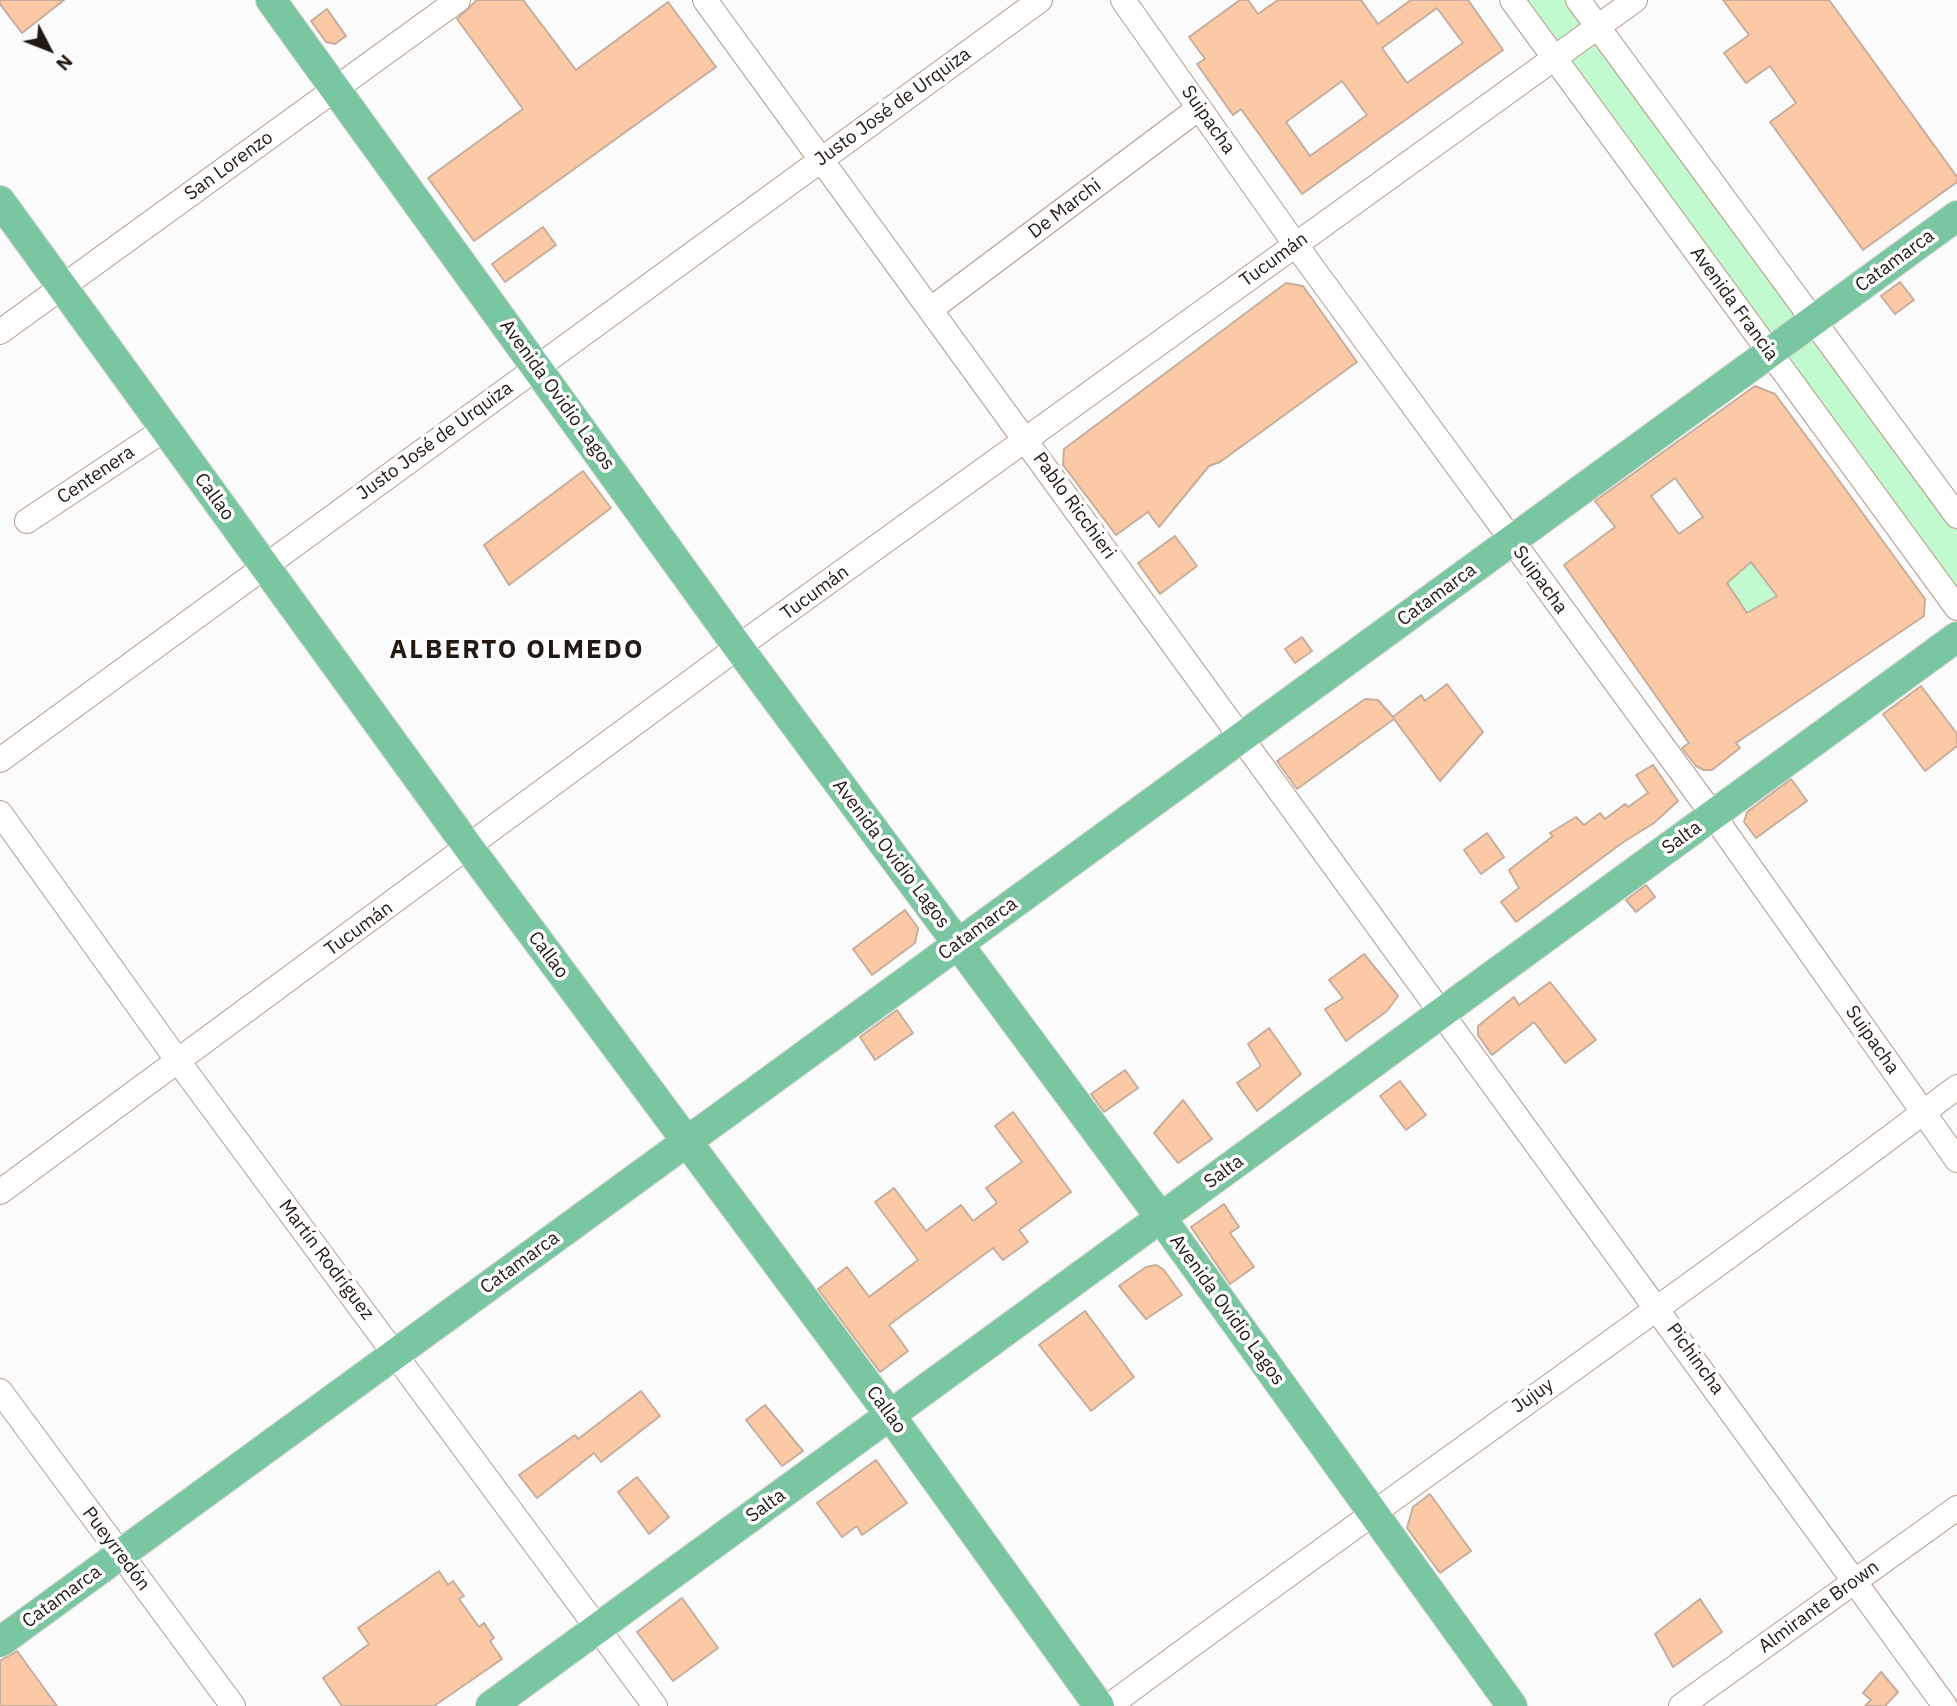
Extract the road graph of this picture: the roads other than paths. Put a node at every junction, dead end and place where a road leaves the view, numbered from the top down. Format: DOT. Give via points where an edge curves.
graph roads {
  1 [pos="271,0"];
  2 [pos="458,0"];
  3 [pos="705,0"];
  4 [pos="1040,0"];
  5 [pos="1123,0"];
  6 [pos="1512,0"];
  7 [pos="1578,0"];
  8 [pos="1635,0"];
  9 [pos="1597,26"];
  10 [pos="1553,57"];
  11 [pos="335,89"];
  12 [pos="1199,108"];
  13 [pos="821,159"];
  14 [pos="0,201"];
  15 [pos="1957,216"];
  16 [pos="1295,244"];
  17 [pos="63,286"];
  18 [pos="931,309"];
  19 [pos="1813,320"];
  20 [pos="0,332"];
  21 [pos="1770,352"];
  22 [pos="537,366"];
  23 [pos="165,429"];
  24 [pos="1027,441"];
  25 [pos="1957,516"];
  26 [pos="27,521"];
  27 [pos="1511,540"];
  28 [pos="264,566"];
  29 [pos="1957,608"];
  30 [pos="1957,637"];
  31 [pos="738,648"];
  32 [pos="1242,737"];
  33 [pos="0,760"];
  34 [pos="0,813"];
  35 [pos="1713,815"];
  36 [pos="469,848"];
  37 [pos="958,944"];
  38 [pos="1443,1012"];
  39 [pos="178,1061"];
  40 [pos="1957,1087"];
  41 [pos="1923,1113"];
  42 [pos="687,1141"];
  43 [pos="1957,1160"];
  44 [pos="0,1192"];
  45 [pos="1161,1218"];
  46 [pos="1658,1307"];
  47 [pos="395,1354"];
  48 [pos="0,1391"];
  49 [pos="890,1415"];
  50 [pos="1957,1508"];
  51 [pos="1371,1512"];
  52 [pos="120,1554"];
  53 [pos="1856,1580"];
  54 [pos="598,1628"];
  55 [pos="0,1642"];
  56 [pos="233,1706"];
  57 [pos="491,1706"];
  58 [pos="655,1706"];
  59 [pos="1099,1706"];
  60 [pos="1110,1706"];
  61 [pos="1512,1706"];
  62 [pos="1681,1706"];
  63 [pos="1945,1706"];
  1 -- 11 [label="main road, Avenida Ovidio Lagos"];
  2 -- 11 [label="street, San Lorenzo"];
  3 -- 13 [label="street, Pablo Ricchieri"];
  4 -- 13 [label="street, Justo José de Urquiza"];
  5 -- 12 [label="street, Suipacha"];
  6 -- 10 [label="street, Avenida Francia"];
  7 -- 9 [label="street"];
  8 -- 9 [label="street, Tucumán"];
  9 -- 10 [label="street, Tucumán"];
  9 -- 19 [label="street"];
  10 -- 16 [label="street, Tucumán"];
  10 -- 21 [label="street, Avenida Francia"];
  11 -- 17 [label="street, San Lorenzo"];
  11 -- 22 [label="main road, Avenida Ovidio Lagos"];
  12 -- 16 [label="street, Suipacha"];
  12 -- 18 [label="street, De Marchi"];
  13 -- 18 [label="street, Pablo Ricchieri"];
  13 -- 22 [label="street, Justo José de Urquiza"];
  14 -- 17 [label="main road, Callao"];
  15 -- 19 [label="main road, Catamarca"];
  16 -- 24 [label="street, Tucumán"];
  16 -- 27 [label="street, Suipacha"];
  17 -- 20 [label="street, San Lorenzo"];
  17 -- 23 [label="main road, Callao"];
  18 -- 24 [label="street, Pablo Ricchieri"];
  19 -- 21 [label="main road, Catamarca"];
  19 -- 25 [label="street"];
  21 -- 27 [label="main road, Catamarca"];
  21 -- 29 [label="street, Avenida Francia"];
  22 -- 28 [label="street, Justo José de Urquiza"];
  22 -- 31 [label="main road, Avenida Ovidio Lagos"];
  23 -- 26 [label="street, Centenera"];
  23 -- 28 [label="main road, Callao"];
  24 -- 31 [label="street, Tucumán"];
  24 -- 32 [label="street, Pablo Ricchieri"];
  27 -- 32 [label="main road, Catamarca"];
  27 -- 35 [label="street, Suipacha"];
  28 -- 33 [label="street, Justo José de Urquiza"];
  28 -- 36 [label="main road, Callao"];
  30 -- 35 [label="main road, Salta"];
  31 -- 36 [label="street, Tucumán"];
  31 -- 37 [label="main road, Avenida Ovidio Lagos"];
  32 -- 37 [label="main road, Catamarca"];
  32 -- 38 [label="street, Pablo Ricchieri"];
  34 -- 39 [label="street, Martín Rodríguez"];
  35 -- 38 [label="main road, Salta"];
  35 -- 41 [label="street, Suipacha"];
  36 -- 39 [label="street, Tucumán"];
  36 -- 42 [label="main road, Callao"];
  37 -- 42 [label="main road, Catamarca"];
  37 -- 45 [label="main road, Avenida Ovidio Lagos"];
  38 -- 45 [label="main road, Salta"];
  38 -- 46 [label="street, Pichincha"];
  39 -- 44 [label="street, Tucumán"];
  39 -- 47 [label="street, Martín Rodríguez"];
  40 -- 41 [label="street, Jujuy"];
  41 -- 43 [label="street, Suipacha"];
  41 -- 46 [label="street, Jujuy"];
  42 -- 47 [label="main road, Catamarca"];
  42 -- 49 [label="main road, Callao"];
  45 -- 49 [label="main road, Salta"];
  45 -- 51 [label="main road, Avenida Ovidio Lagos"];
  46 -- 51 [label="street, Jujuy"];
  46 -- 53 [label="street, Pichincha"];
  47 -- 52 [label="main road, Catamarca"];
  47 -- 54 [label="street, Martín Rodríguez"];
  48 -- 52 [label="street, Pueyrredón"];
  49 -- 54 [label="main road, Salta"];
  49 -- 59 [label="main road, Callao"];
  50 -- 53 [label="street, Almirante Brown"];
  51 -- 60 [label="street, Jujuy"];
  51 -- 61 [label="main road, Avenida Ovidio Lagos"];
  52 -- 55 [label="main road, Catamarca"];
  52 -- 56 [label="street, Pueyrredón"];
  53 -- 62 [label="street, Almirante Brown"];
  53 -- 63 [label="street, Pichincha"];
  54 -- 57 [label="main road, Salta"];
  54 -- 58 [label="street, Martín Rodríguez"];
}
